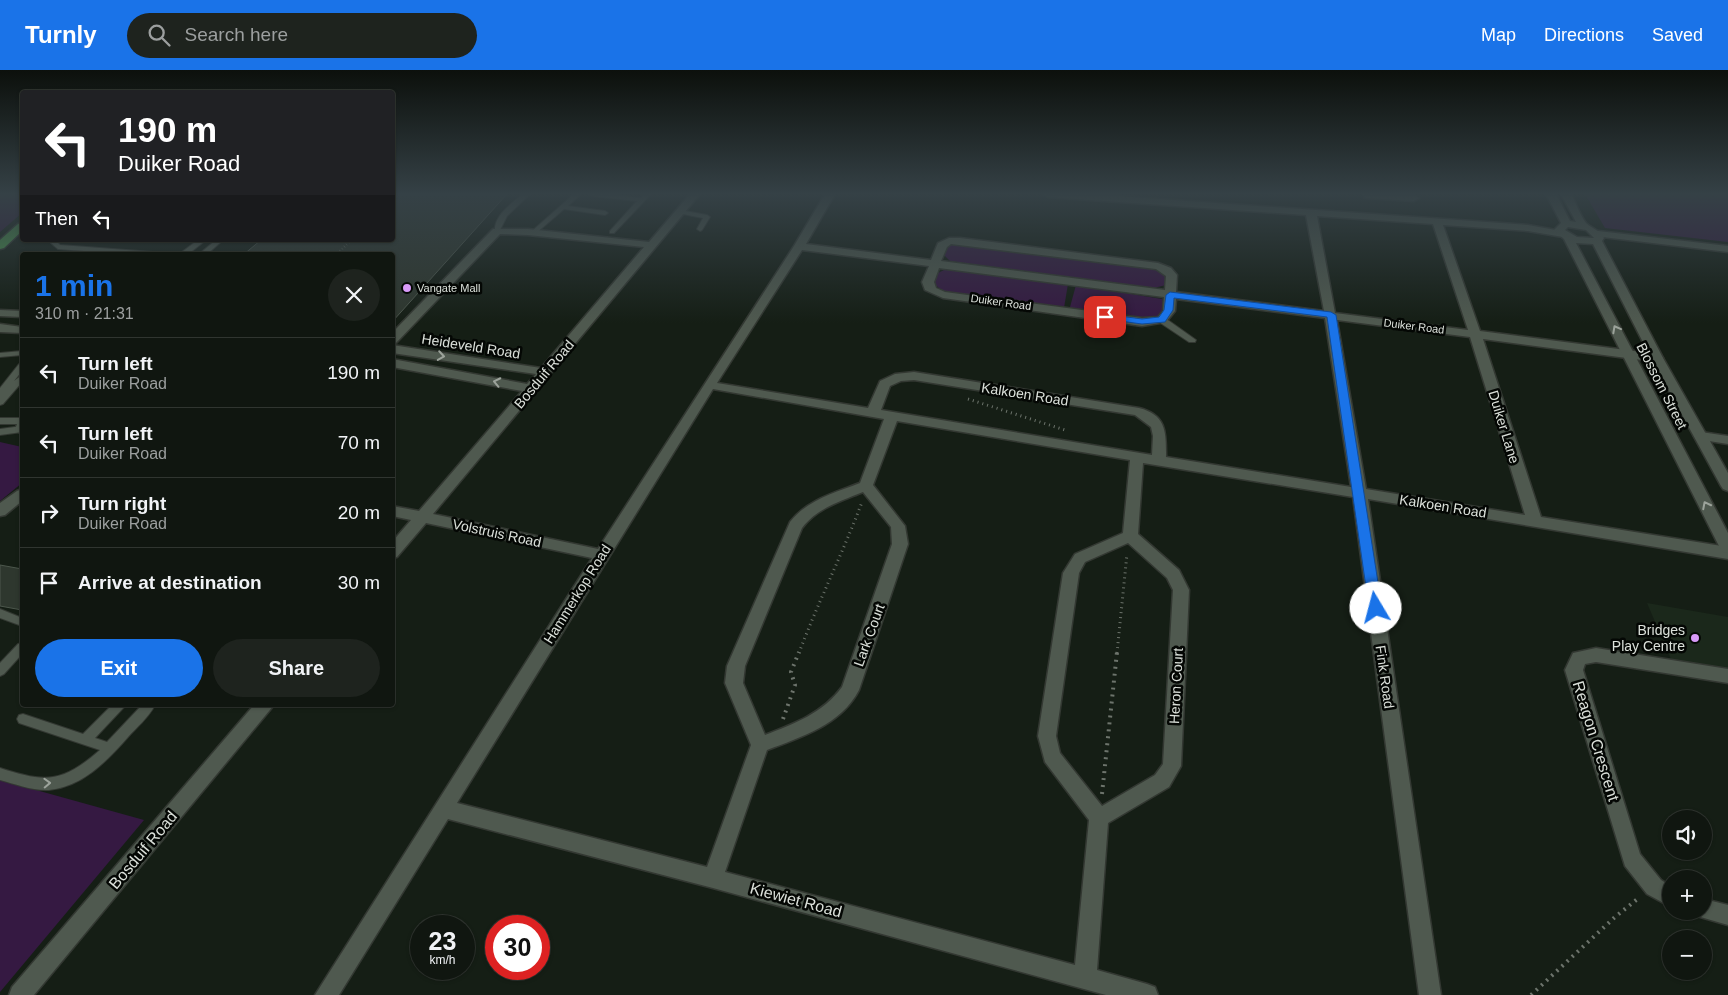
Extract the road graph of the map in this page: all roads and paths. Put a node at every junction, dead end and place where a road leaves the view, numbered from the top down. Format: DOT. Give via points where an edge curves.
graph roads {
  1 [pos="10,237"];
  2 [pos="491,237"];
  3 [pos="574,237"];
  4 [pos="659,237"];
  5 [pos="804,237"];
  6 [pos="1316,237"];
  7 [pos="1438,237"];
  8 [pos="1568,237"];
  9 [pos="1575,237"];
  10 [pos="1597,238"];
  11 [pos="55,242"];
  12 [pos="200,242"];
  13 [pos="218,242"];
  14 [pos="349,242"];
  15 [pos="652,245"];
  16 [pos="0,246"];
  17 [pos="799,246"];
  18 [pos="1727,250"];
  19 [pos="340,251"];
  20 [pos="126,252"];
  21 [pos="186,252"];
  22 [pos="206,252"];
  23 [pos="934,263"];
  24 [pos="1170,295"];
  25 [pos="0,313"];
  26 [pos="20,314"];
  27 [pos="1331,315"];
  28 [pos="1162,320"];
  29 [pos="0,328"];
  30 [pos="20,330"];
  31 [pos="1475,334"];
  32 [pos="395,337"];
  33 [pos="1192,340"];
  34 [pos="20,349"];
  35 [pos="395,349"];
  36 [pos="0,350"];
  37 [pos="20,353"];
  38 [pos="0,355"];
  39 [pos="1629,355"];
  40 [pos="1657,358"];
  41 [pos="0,361"];
  42 [pos="20,361"];
  43 [pos="395,364"];
  44 [pos="20,369"];
  45 [pos="544,372"];
  46 [pos="20,380"];
  47 [pos="709,384"];
  48 [pos="531,389"];
  49 [pos="0,394"];
  50 [pos="964,398"];
  51 [pos="0,402"];
  52 [pos="873,412"];
  53 [pos="892,416"];
  54 [pos="0,421"];
  55 [pos="20,421"];
  56 [pos="20,429"];
  57 [pos="1066,430"];
  58 [pos="0,432"];
  59 [pos="1701,436"];
  60 [pos="1728,440"];
  61 [pos="1137,457"];
  62 [pos="1159,460"];
  63 [pos="866,486"];
  64 [pos="1728,486"];
  65 [pos="1360,492"];
  66 [pos="20,496"];
  67 [pos="0,511"];
  68 [pos="395,512"];
  69 [pos="423,518"];
  70 [pos="1534,520"];
  71 [pos="1130,536"];
  72 [pos="1728,548"];
  73 [pos="395,551"];
  74 [pos="1728,553"];
  75 [pos="602,555"];
  76 [pos="0,614"];
  77 [pos="20,621"];
  78 [pos="20,649"];
  79 [pos="0,671"];
  80 [pos="1728,676"];
  81 [pos="118,707"];
  82 [pos="147,707"];
  83 [pos="263,707"];
  84 [pos="23,719"];
  85 [pos="780,726"];
  86 [pos="86,739"];
  87 [pos="760,745"];
  88 [pos="108,748"];
  89 [pos="0,774"];
  90 [pos="444,809"];
  91 [pos="1099,818"];
  92 [pos="713,878"];
  93 [pos="1646,892"];
  94 [pos="1662,892"];
  95 [pos="1712,911"];
  96 [pos="1728,914"];
  97 [pos="1085,978"];
  98 [pos="20,995"];
  99 [pos="326,995"];
  100 [pos="1146,995"];
  101 [pos="1430,995"];
  102 [pos="1531,995"];
  1 -- 16 [label="highway"];
  2 -- 32 [label="street"];
  3 -- 15 [label="street"];
  4 -- 15 [label="street, Bosduif Road"];
  5 -- 17 [label="street, Hammerkop Road"];
  6 -- 27 [label="street, Fink Road"];
  7 -- 31 [label="street, Duiker Lane"];
  39 -- 8 [label="street, Blossom Street, one-way"];
  9 -- 10 [label="street" via="1581,241"];
  10 -- 18 [label="street"];
  10 -- 40 [label="street, Blossom Street"];
  11 -- 20 [label="lane" via="58,247"];
  12 -- 21 [label="lane"];
  13 -- 22 [label="lane"];
  14 -- 19 [label="path"];
  15 -- 45 [label="street, Bosduif Road"];
  17 -- 23 [label="street, Duiker Road"];
  17 -- 47 [label="street, Hammerkop Road"];
  23 -- 24 [label="street, Duiker Road"];
  23 -- 24 [label="street, Duiker Road" via="942,245 960,241 1158,266 1172,275"];
  23 -- 28 [label="street, Duiker Road" via="928,282 931,290 943,294 1142,322"];
  24 -- 27 [label="street, Duiker Road"];
  24 -- 28 [label="street, Duiker Road" via="1168,310"];
  25 -- 26 [label="street"];
  27 -- 31 [label="street, Duiker Road"];
  27 -- 65 [label="street, Fink Road"];
  28 -- 33 [label="lane"];
  29 -- 30 [label="street"];
  31 -- 39 [label="street, Duiker Road"];
  31 -- 70 [label="street, Duiker Lane"];
  34 -- 36 [label="lane"];
  35 -- 45 [label="street, Heideveld Road, one-way"];
  37 -- 38 [label="lane"];
  39 -- 40 [label="street, Duiker Road"];
  72 -- 39 [label="street, Blossom Street, one-way"];
  40 -- 59 [label="street, Blossom Street"];
  41 -- 42 [label="lane"];
  48 -- 43 [label="street, one-way"];
  44 -- 49 [label="lane"];
  45 -- 48 [label="street, Bosduif Road"];
  46 -- 51 [label="lane"];
  47 -- 52 [label="street, Kalkoen Road"];
  47 -- 75 [label="street, Hammerkop Road"];
  48 -- 69 [label="street, Bosduif Road"];
  50 -- 57 [label="path"];
  52 -- 53 [label="street, Kalkoen Road"];
  52 -- 62 [label="street, Kalkoen Road" via="884,384 899,377 914,376 1139,412 1155,420 1159,429"];
  53 -- 61 [label="street, Kalkoen Road"];
  53 -- 63 [label="street"];
  54 -- 55 [label="lane"];
  56 -- 58 [label="lane"];
  59 -- 60 [label="street"];
  59 -- 64 [label="street, Blossom Street"];
  61 -- 62 [label="street, Kalkoen Road"];
  61 -- 71 [label="street"];
  62 -- 65 [label="street, Kalkoen Road"];
  63 -- 85 [label="path" via="845,548 820,598 791,672 795,685"];
  63 -- 87 [label="street" via="818,506 801,517 745,642 734,683"];
  63 -- 87 [label="street, Lark Court" via="898,526 900,544 850,690 844,700 826,715"];
  65 -- 70 [label="street, Kalkoen Road"];
  65 -- 101 [label="street, Fink Road"];
  66 -- 67 [label="street"];
  68 -- 69 [label="street, Volstruis Road"];
  69 -- 73 [label="street, Bosduif Road"];
  69 -- 75 [label="street, Volstruis Road"];
  70 -- 74 [label="street, Kalkoen Road"];
  71 -- 91 [label="path"];
  71 -- 91 [label="street" via="1080,558 1071,573 1048,736 1052,756"];
  71 -- 91 [label="street, Heron Court" via="1173,574 1181,590 1172,766 1162,781"];
  75 -- 90 [label="street, Hammerkop Road"];
  76 -- 77 [label="lane"];
  78 -- 79 [label="lane"];
  80 -- 94 [label="street, Reagon Crescent" via="1596,655 1579,658 1574,670 1632,859 1654,887"];
  81 -- 86 [label="lane"];
  82 -- 88 [label="lane"];
  83 -- 98 [label="street, Bosduif Road"];
  84 -- 86 [label="lane"];
  86 -- 88 [label="lane"];
  87 -- 92 [label="street"];
  89 -- 88 [label="lane, one-way" via="28,782 56,783 82,772"];
  90 -- 92 [label="street, Kiewiet Road"];
  90 -- 99 [label="street, Hammerkop Road"];
  91 -- 97 [label="street"];
  92 -- 97 [label="street, Kiewiet Road"];
  93 -- 102 [label="path"];
  95 -- 96 [label="street"];
  97 -- 100 [label="street, Kiewiet Road"];
}
